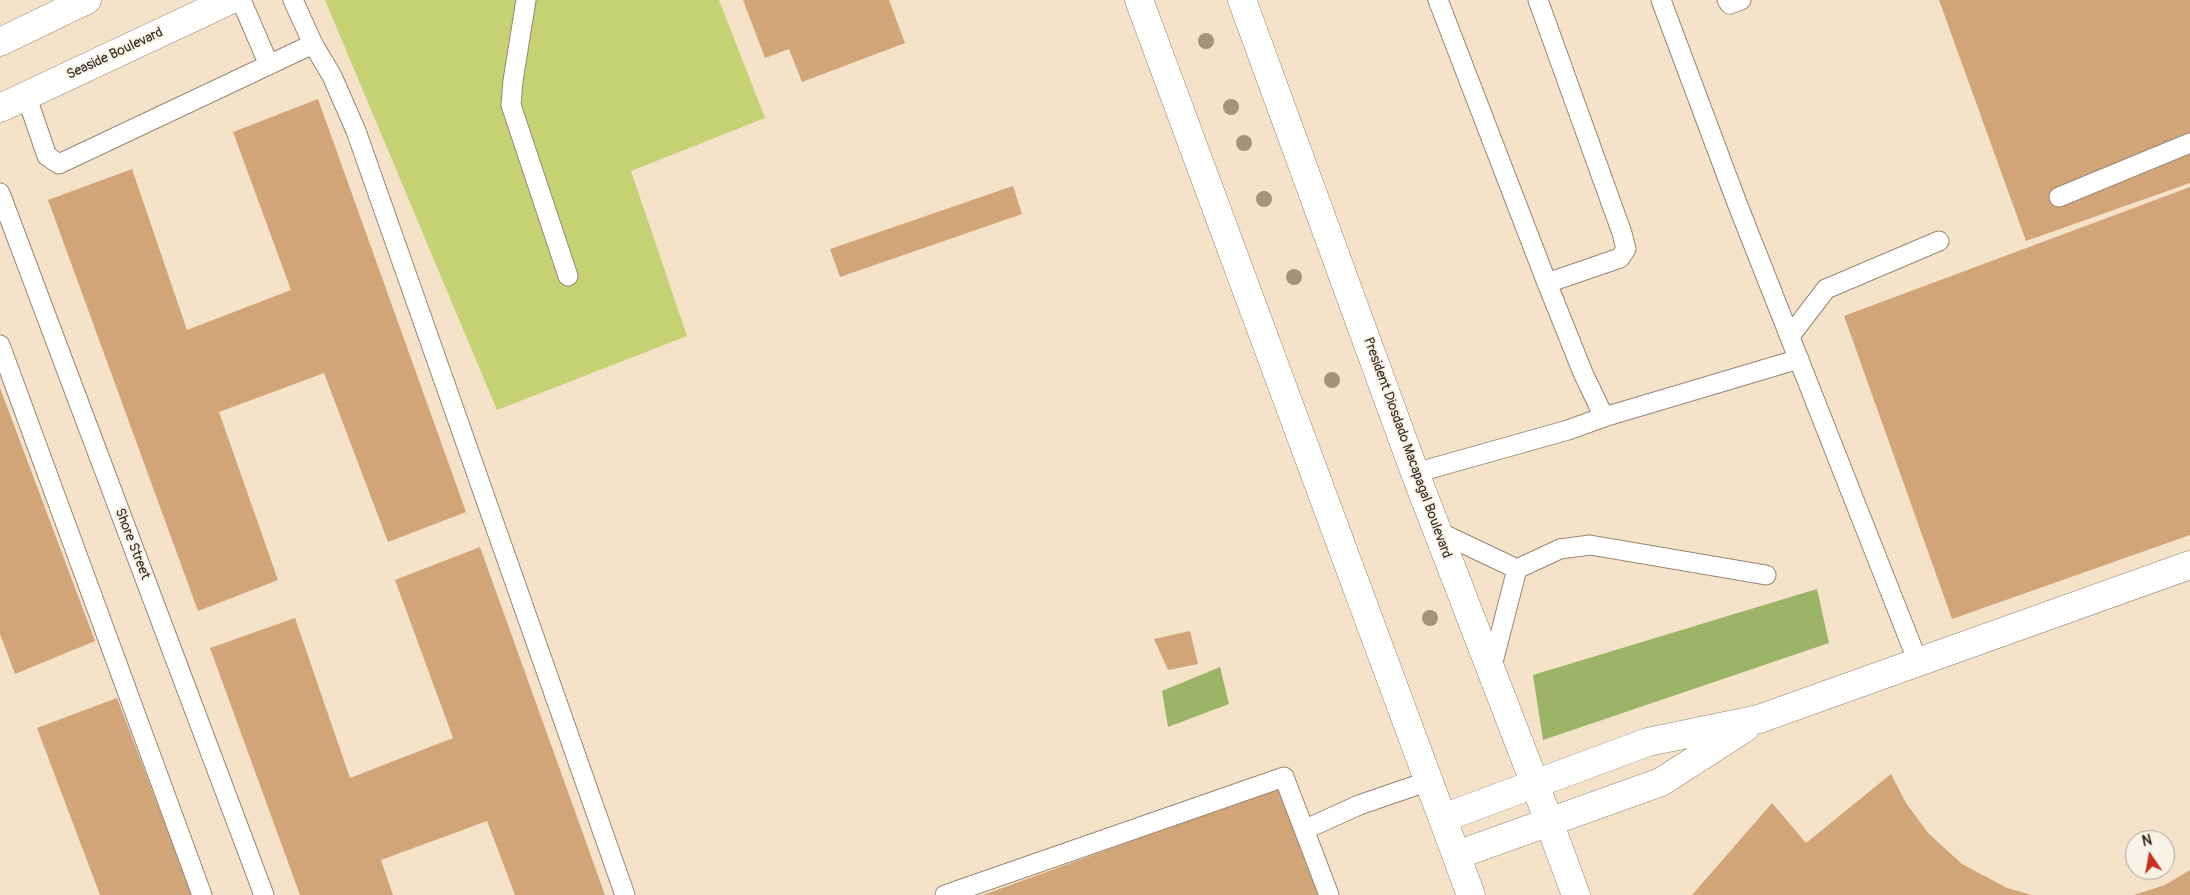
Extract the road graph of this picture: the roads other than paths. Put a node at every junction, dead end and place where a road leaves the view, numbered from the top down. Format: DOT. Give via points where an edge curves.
graph roads {
  1 [pos="87,0"];
  2 [pos="230,0"];
  3 [pos="240,0"];
  4 [pos="293,0"];
  5 [pos="526,0"];
  6 [pos="1139,0"];
  7 [pos="1242,0"];
  8 [pos="1438,0"];
  9 [pos="1538,0"];
  10 [pos="1661,0"];
  11 [pos="1727,0"];
  12 [pos="1741,0"];
  13 [pos="0,42"];
  14 [pos="313,44"];
  15 [pos="270,65"];
  16 [pos="26,95"];
  17 [pos="0,108"];
  18 [pos="2190,143"];
  19 [pos="0,193"];
  20 [pos="2059,197"];
  21 [pos="1939,241"];
  22 [pos="568,276"];
  23 [pos="1547,283"];
  24 [pos="1790,336"];
  25 [pos="0,345"];
  26 [pos="1799,359"];
  27 [pos="1604,417"];
  28 [pos="1415,473"];
  29 [pos="1437,530"];
  30 [pos="2190,565"];
  31 [pos="1516,569"];
  32 [pos="1766,575"];
  33 [pos="1918,662"];
  34 [pos="1491,670"];
  35 [pos="1759,719"];
  36 [pos="1429,781"];
  37 [pos="1535,784"];
  38 [pos="1443,818"];
  39 [pos="1549,822"];
  40 [pos="1304,830"];
  41 [pos="1457,855"];
  42 [pos="202,895"];
  43 [pos="264,895"];
  44 [pos="625,895"];
  45 [pos="945,895"];
  46 [pos="1329,895"];
  47 [pos="1471,895"];
  48 [pos="1576,895"];
  1 -- 13 [label="main road"];
  2 -- 16 [label="main road, Seaside Boulevard"];
  3 -- 15 [label="lane"];
  4 -- 14 [label="lane"];
  5 -- 22 [label="lane" via="511,105"];
  6 -- 36 [label="main road"];
  7 -- 28 [label="main road, President Diosdado Macapagal Boulevard"];
  8 -- 23 [label="lane"];
  9 -- 23 [label="lane" via="1626,249 1620,258"];
  10 -- 24 [label="lane"];
  11 -- 12 [label="lane" via="1730,4"];
  14 -- 15 [label="lane"];
  14 -- 44 [label="lane" via="332,76 356,131"];
  15 -- 16 [label="lane" via="59,164 47,156"];
  16 -- 17 [label="main road, Seaside Boulevard"];
  18 -- 20 [label="lane"];
  19 -- 43 [label="lane, Shore Street"];
  21 -- 24 [label="lane" via="1826,289"];
  23 -- 27 [label="lane"];
  24 -- 26 [label="lane"];
  25 -- 42 [label="lane"];
  26 -- 27 [label="lane"];
  26 -- 33 [label="lane"];
  27 -- 28 [label="lane"];
  28 -- 29 [label="main road, President Diosdado Macapagal Boulevard"];
  29 -- 31 [label="lane"];
  29 -- 34 [label="main road, President Diosdado Macapagal Boulevard"];
  30 -- 33 [label="main road"];
  31 -- 32 [label="lane" via="1560,549 1590,545"];
  31 -- 34 [label="lane"];
  33 -- 35 [label="main road"];
  34 -- 37 [label="main road, President Diosdado Macapagal Boulevard"];
  35 -- 37 [label="main road" via="1648,742"];
  35 -- 39 [label="main road" via="1661,782"];
  36 -- 38 [label="main road"];
  36 -- 40 [label="lane" via="1359,805"];
  37 -- 38 [label="main road"];
  37 -- 39 [label="main road, President Diosdado Macapagal Boulevard"];
  38 -- 41 [label="main road"];
  39 -- 41 [label="main road"];
  39 -- 48 [label="main road, President Diosdado Macapagal Boulevard"];
  40 -- 45 [label="lane" via="1284,777"];
  40 -- 46 [label="lane"];
  41 -- 47 [label="main road"];
}
